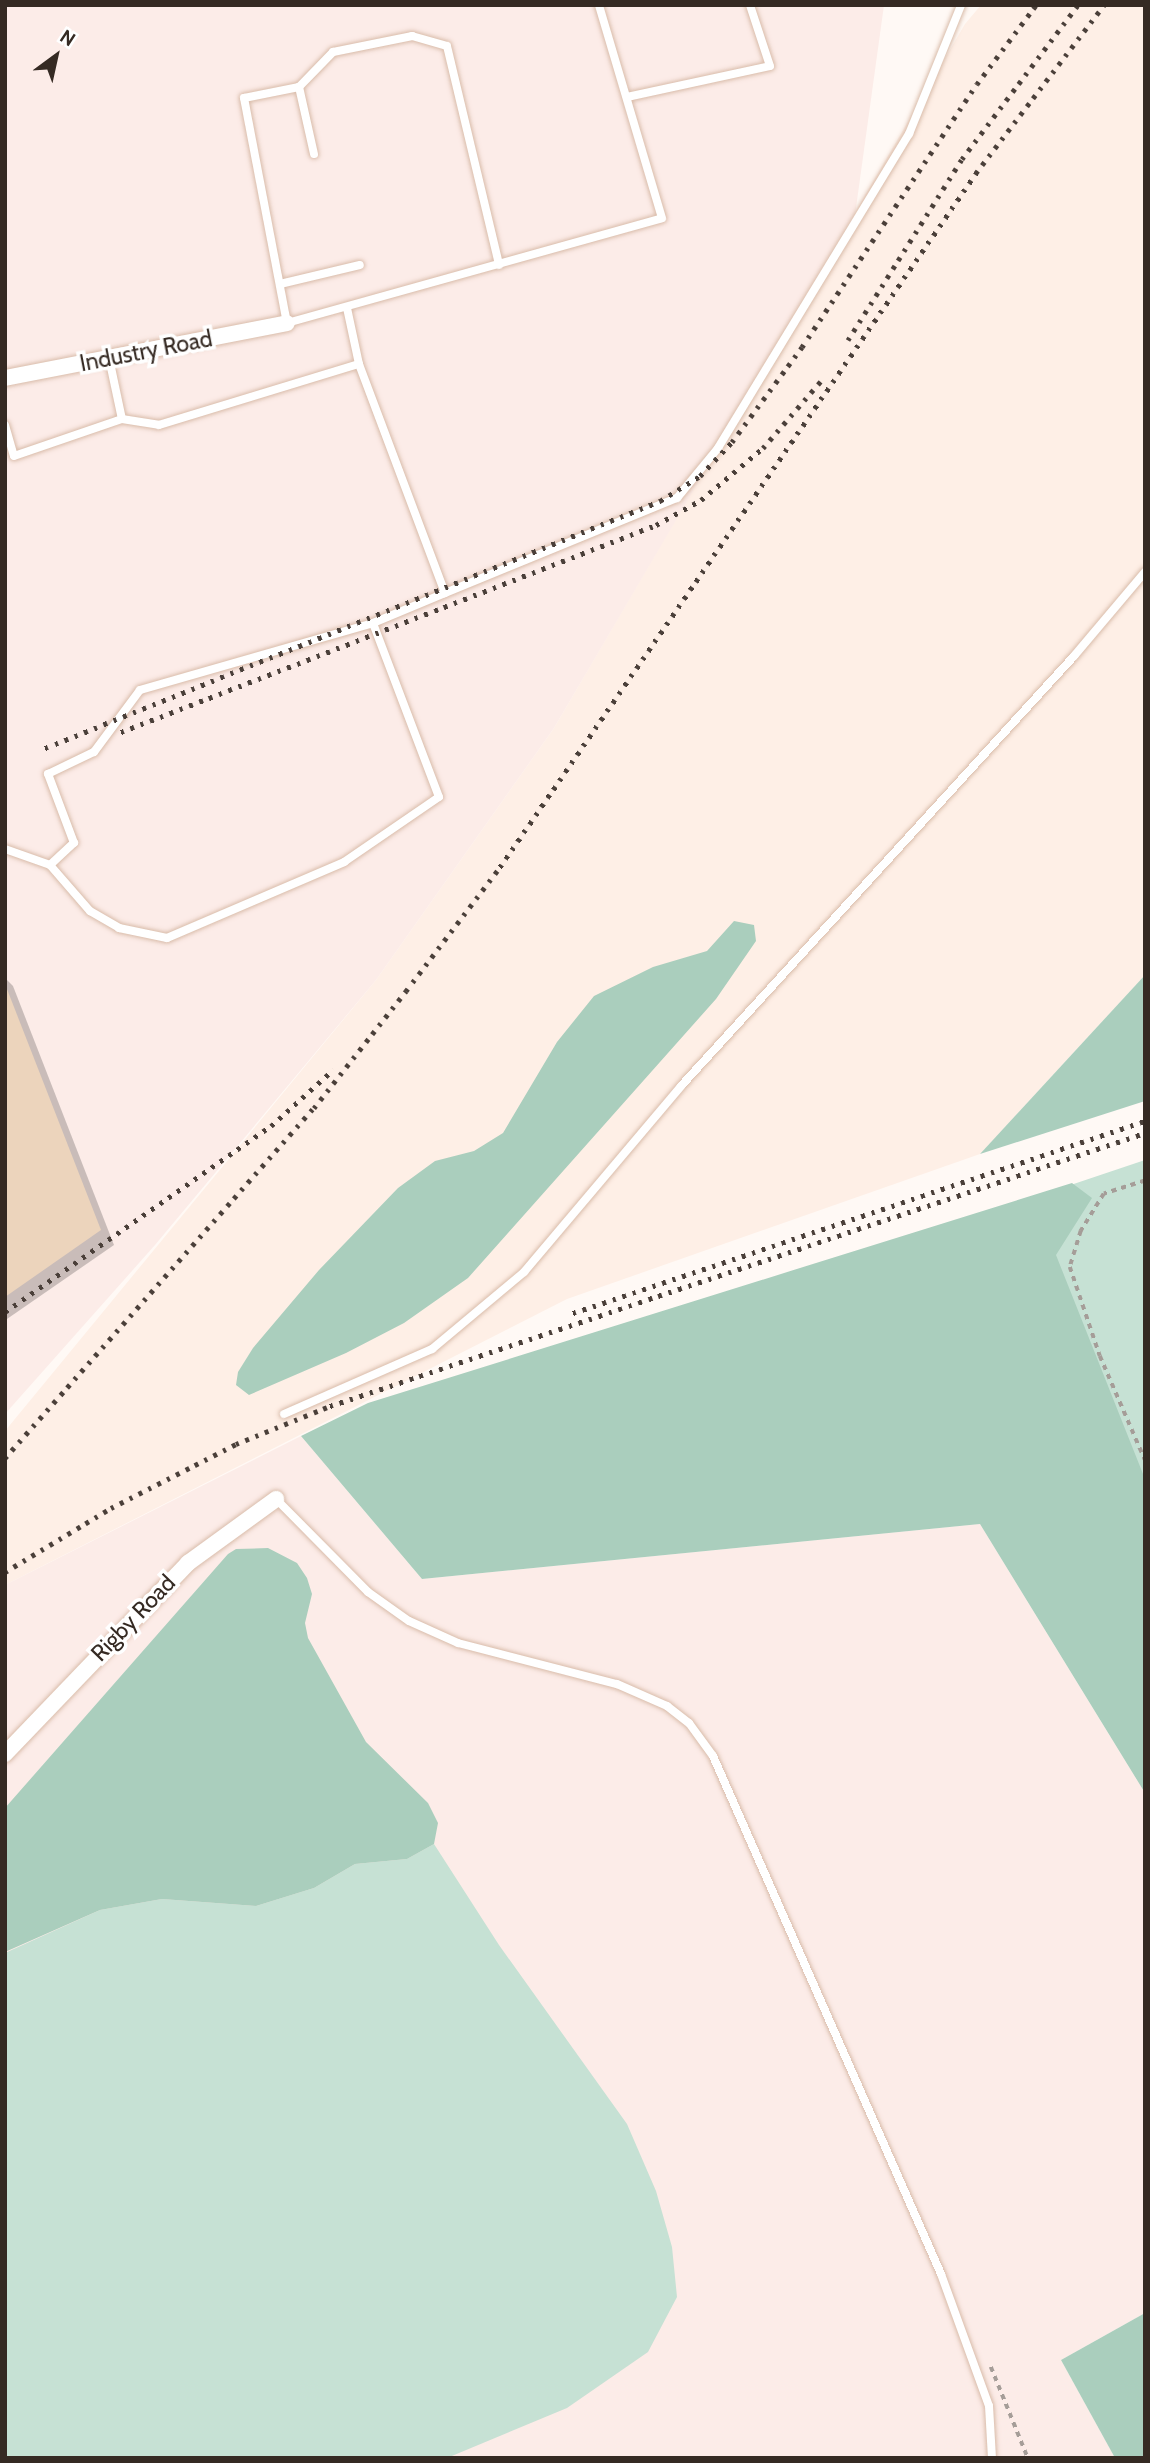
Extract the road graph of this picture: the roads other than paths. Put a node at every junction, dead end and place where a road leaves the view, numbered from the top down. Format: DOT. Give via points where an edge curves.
graph roads {
  1 [pos="598,5"];
  2 [pos="750,5"];
  3 [pos="961,5"];
  4 [pos="299,87"];
  5 [pos="627,97"];
  6 [pos="314,154"];
  7 [pos="360,265"];
  8 [pos="499,265"];
  9 [pos="280,284"];
  10 [pos="346,308"];
  11 [pos="288,323"];
  12 [pos="109,358"];
  13 [pos="359,364"];
  14 [pos="5,378"];
  15 [pos="122,419"];
  16 [pos="5,425"];
  17 [pos="1145,572"];
  18 [pos="445,593"];
  19 [pos="373,623"];
  20 [pos="5,849"];
  21 [pos="50,864"];
  22 [pos="284,1414"];
  23 [pos="276,1499"];
  24 [pos="5,1754"];
  25 [pos="992,2458"];
  1 -- 5 [label="lane"];
  2 -- 5 [label="lane" via="770,66"];
  3 -- 18 [label="lane" via="909,134 718,448 677,498"];
  4 -- 6 [label="lane"];
  4 -- 8 [label="lane" via="334,52 412,36 447,46"];
  4 -- 9 [label="lane" via="244,98"];
  5 -- 8 [label="lane" via="662,218"];
  7 -- 9 [label="lane"];
  8 -- 10 [label="lane"];
  9 -- 11 [label="lane"];
  10 -- 11 [label="lane"];
  10 -- 13 [label="lane"];
  11 -- 12 [label="street, Industry Road"];
  12 -- 14 [label="street, Industry Road"];
  12 -- 15 [label="lane"];
  13 -- 15 [label="lane" via="159,425"];
  13 -- 18 [label="lane"];
  15 -- 16 [label="lane" via="14,456"];
  17 -- 22 [label="lane" via="681,1086 524,1272 432,1349"];
  18 -- 19 [label="lane"];
  19 -- 21 [label="lane" via="140,690 94,752 48,774 74,843"];
  19 -- 21 [label="lane" via="439,797 344,862 167,938 120,928 90,911"];
  20 -- 21 [label="lane"];
  23 -- 24 [label="street, Rigby Road" via="188,1563"];
  23 -- 25 [label="lane" via="368,1592 409,1620 458,1643 585,1672 644,1694 667,1706 697,1734 713,1756 941,2274 989,2406"];
}
